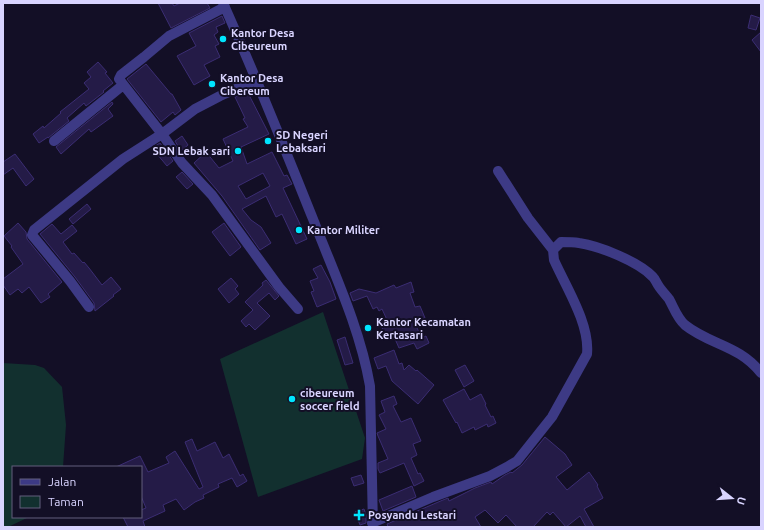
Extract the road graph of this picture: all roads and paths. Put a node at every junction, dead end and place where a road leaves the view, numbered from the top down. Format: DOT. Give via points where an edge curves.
graph roads {
  1 [pos="224,5"];
  2 [pos="256,80"];
  3 [pos="123,85"];
  4 [pos="162,134"];
  5 [pos="54,141"];
  6 [pos="498,171"];
  7 [pos="554,250"];
  8 [pos="89,307"];
  9 [pos="298,309"];
  10 [pos="761,373"];
  11 [pos="373,525"];
  1 -- 2 [label="street"];
  1 -- 3 [label="street" via="169,36 121,75 119,79"];
  2 -- 4 [label="street" via="206,102"];
  2 -- 11 [label="street" via="348,309 367,367 370,386"];
  3 -- 4 [label="street"];
  3 -- 5 [label="street"];
  4 -- 8 [label="street" via="123,159 32,232"];
  4 -- 9 [label="street" via="182,163 212,195"];
  6 -- 7 [label="street" via="528,218"];
  7 -- 10 [label="street" via="561,242 578,243 611,253 639,266 653,277 686,325 740,353"];
  7 -- 11 [label="street" via="554,260 579,315 588,346 587,354 552,417 517,461 490,476 426,499"];
}
